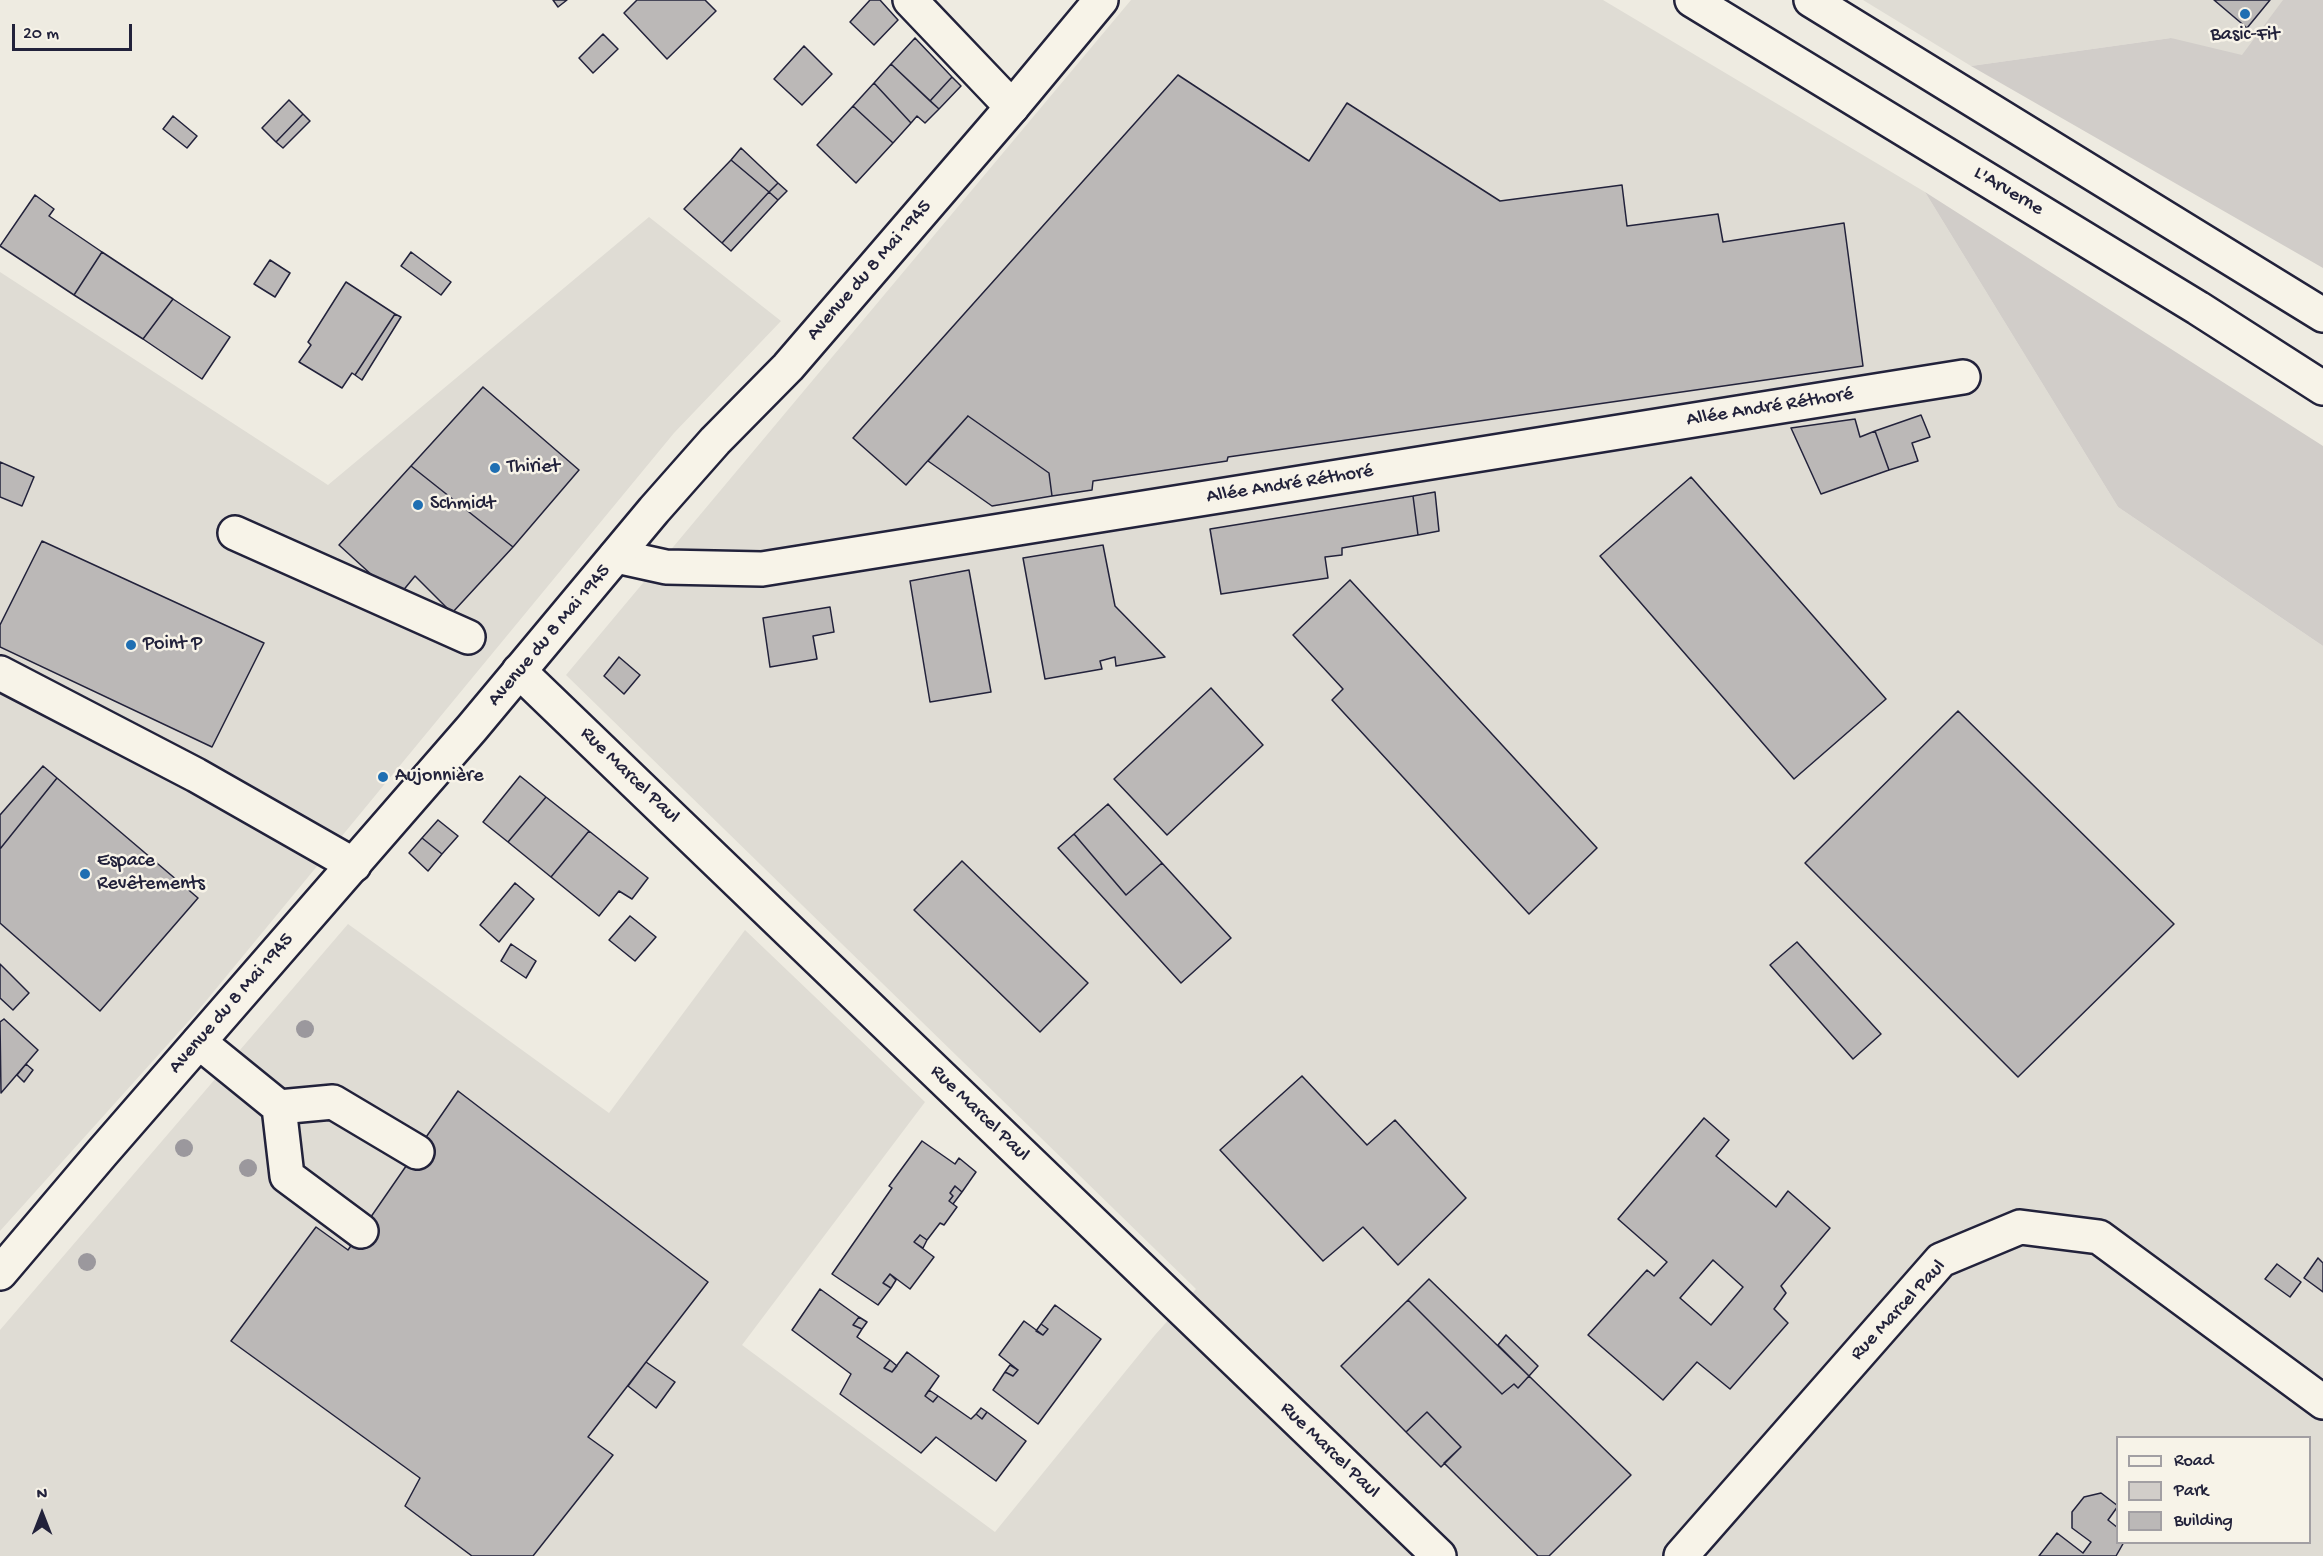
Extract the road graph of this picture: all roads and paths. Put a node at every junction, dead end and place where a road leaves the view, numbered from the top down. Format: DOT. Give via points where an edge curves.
graph roads {
  1 [pos="910,0"];
  2 [pos="1101,0"];
  3 [pos="1692,0"];
  4 [pos="1811,0"];
  5 [pos="1012,107"];
  6 [pos="2323,315"];
  7 [pos="1963,377"];
  8 [pos="2323,388"];
  9 [pos="235,533"];
  10 [pos="616,556"];
  11 [pos="468,637"];
  12 [pos="519,671"];
  13 [pos="0,673"];
  14 [pos="354,865"];
  15 [pos="199,1042"];
  16 [pos="279,1107"];
  17 [pos="417,1152"];
  18 [pos="361,1231"];
  19 [pos="0,1273"];
  20 [pos="2323,1402"];
  21 [pos="1439,1556"];
  22 [pos="1681,1556"];
  1 -- 5 [label="main road"];
  2 -- 5 [label="main road, Avenue du 8 Mai 1945"];
  3 -- 8 [label="main road, L'Arverne"];
  4 -- 6 [label="main road"];
  5 -- 10 [label="main road, Avenue du 8 Mai 1945" via="788,367 715,441"];
  7 -- 10 [label="main road, Allée André Réthoré" via="762,569 666,567"];
  9 -- 11 [label="main road"];
  10 -- 12 [label="main road, Avenue du 8 Mai 1945"];
  12 -- 14 [label="main road, Avenue du 8 Mai 1945"];
  12 -- 21 [label="main road, Rue Marcel Paul"];
  13 -- 14 [label="main road" via="196,775"];
  14 -- 15 [label="main road, Avenue du 8 Mai 1945"];
  15 -- 16 [label="main road"];
  15 -- 19 [label="main road, Avenue du 8 Mai 1945"];
  16 -- 17 [label="main road" via="333,1102"];
  16 -- 18 [label="main road" via="287,1176"];
  20 -- 22 [label="main road, Rue Marcel Paul" via="2099,1238 2020,1227 1941,1260"];
}
